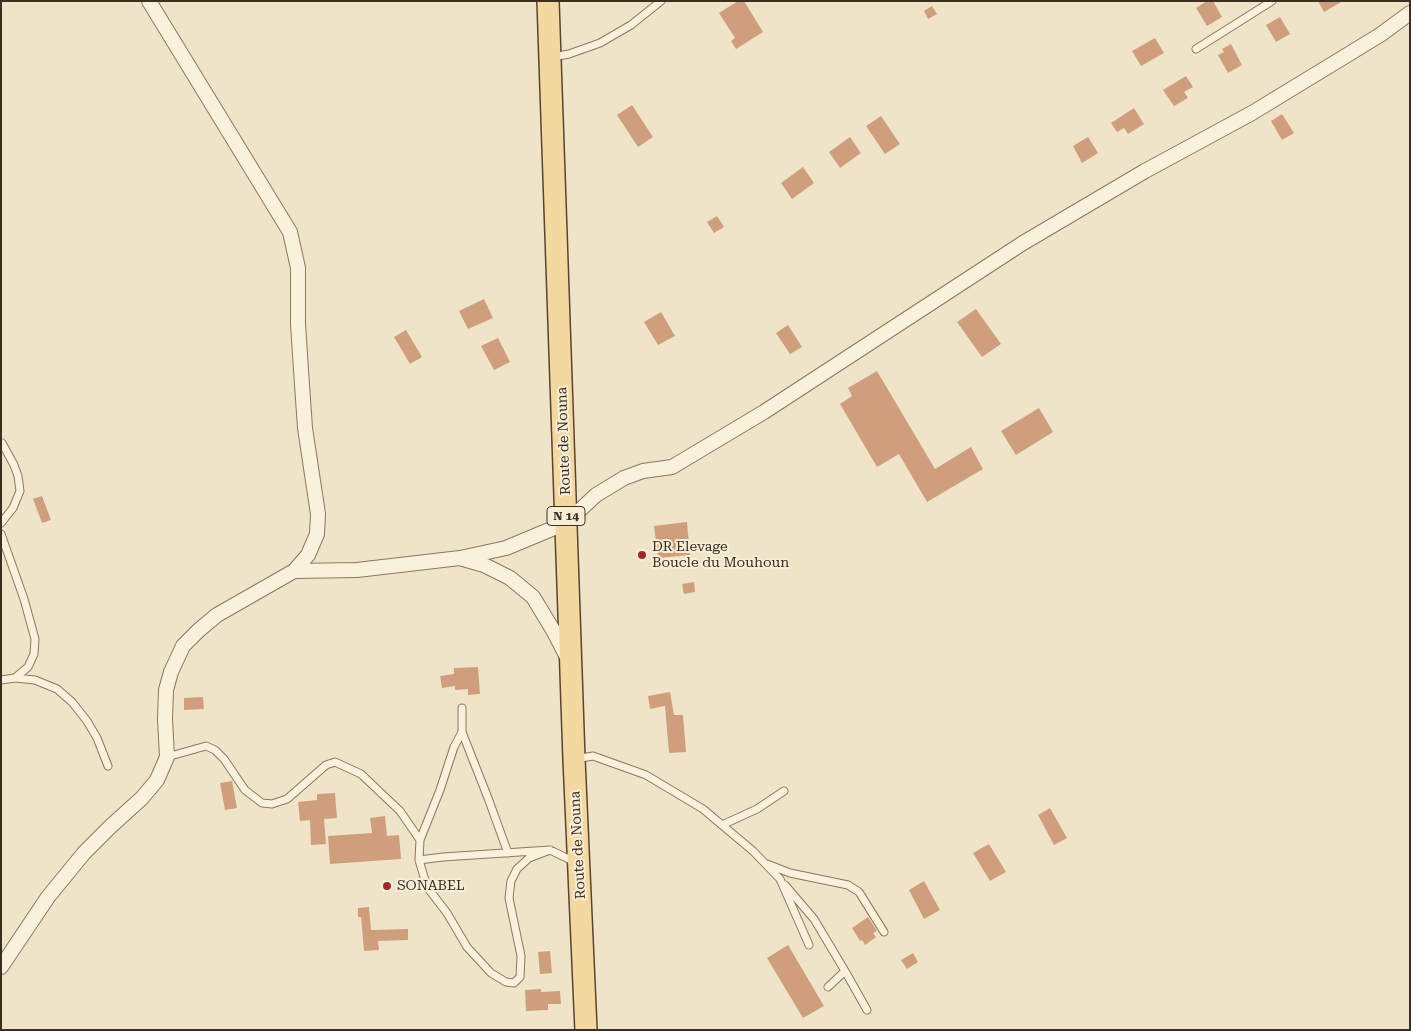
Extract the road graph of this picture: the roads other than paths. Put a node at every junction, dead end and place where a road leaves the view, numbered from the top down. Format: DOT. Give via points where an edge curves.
graph roads {
  1 [pos="149,1"];
  2 [pos="548,1"];
  3 [pos="661,1"];
  4 [pos="1272,1"];
  5 [pos="1410,13"];
  6 [pos="1196,49"];
  7 [pos="551,57"];
  8 [pos="2,443"];
  9 [pos="1,523"];
  10 [pos="566,523"];
  11 [pos="1,534"];
  12 [pos="460,558"];
  13 [pos="294,571"];
  14 [pos="571,666"];
  15 [pos="15,678"];
  16 [pos="1,680"];
  17 [pos="462,708"];
  18 [pos="462,732"];
  19 [pos="167,757"];
  20 [pos="574,759"];
  21 [pos="108,766"];
  22 [pos="784,791"];
  23 [pos="722,825"];
  24 [pos="420,840"];
  25 [pos="550,850"];
  26 [pos="508,853"];
  27 [pos="419,860"];
  28 [pos="764,863"];
  29 [pos="578,864"];
  30 [pos="780,879"];
  31 [pos="884,932"];
  32 [pos="809,945"];
  33 [pos="1,967"];
  34 [pos="845,971"];
  35 [pos="828,987"];
  36 [pos="867,1010"];
  37 [pos="586,1030"];
  1 -- 13 [label="street" via="290,232 298,268 305,428 318,514 317,534 308,555"];
  2 -- 7 [label="main road, Route de Nouna / N 14"];
  3 -- 7 [label="lane" via="632,25 600,43"];
  4 -- 6 [label="lane"];
  5 -- 10 [label="street" via="1380,35 1252,113 1023,243 764,412 672,467 643,471 624,478 596,495"];
  7 -- 10 [label="main road, Route de Nouna / N 14"];
  8 -- 9 [label="lane" via="14,465 20,491 13,508"];
  10 -- 12 [label="street" via="506,548"];
  10 -- 14 [label="main road, Route de Nouna / N 14"];
  11 -- 15 [label="lane" via="35,639 34,654 28,667"];
  12 -- 13 [label="street" via="356,570"];
  12 -- 14 [label="street" via="510,578 533,597"];
  13 -- 19 [label="street" via="217,615 183,646 166,690"];
  14 -- 20 [label="main road, Route de Nouna / N 14"];
  15 -- 16 [label="lane"];
  15 -- 21 [label="lane" via="35,680 57,689 72,702 97,738"];
  17 -- 18 [label="lane"];
  18 -- 24 [label="lane"];
  18 -- 26 [label="lane"];
  19 -- 24 [label="lane" via="206,746 215,750 245,790 262,803 272,804 287,798 326,765 335,762 361,774 400,811"];
  19 -- 33 [label="street" via="157,780 142,798 84,853 48,897"];
  20 -- 23 [label="lane" via="593,756 646,775 704,809"];
  20 -- 29 [label="main road, Route de Nouna / N 14"];
  22 -- 23 [label="lane"];
  23 -- 28 [label="lane"];
  24 -- 27 [label="lane"];
  25 -- 26 [label="lane"];
  25 -- 27 [label="lane" via="530,858 517,869 511,881 509,898 521,956 520,977 514,983 491,973 468,946 427,887"];
  25 -- 29 [label="lane"];
  26 -- 27 [label="lane"];
  28 -- 30 [label="lane"];
  28 -- 31 [label="lane" via="790,873 848,885 859,892"];
  29 -- 37 [label="main road, Route de Nouna / N 14"];
  30 -- 32 [label="lane"];
  30 -- 34 [label="lane" via="814,919"];
  34 -- 35 [label="lane"];
  34 -- 36 [label="lane"];
}
